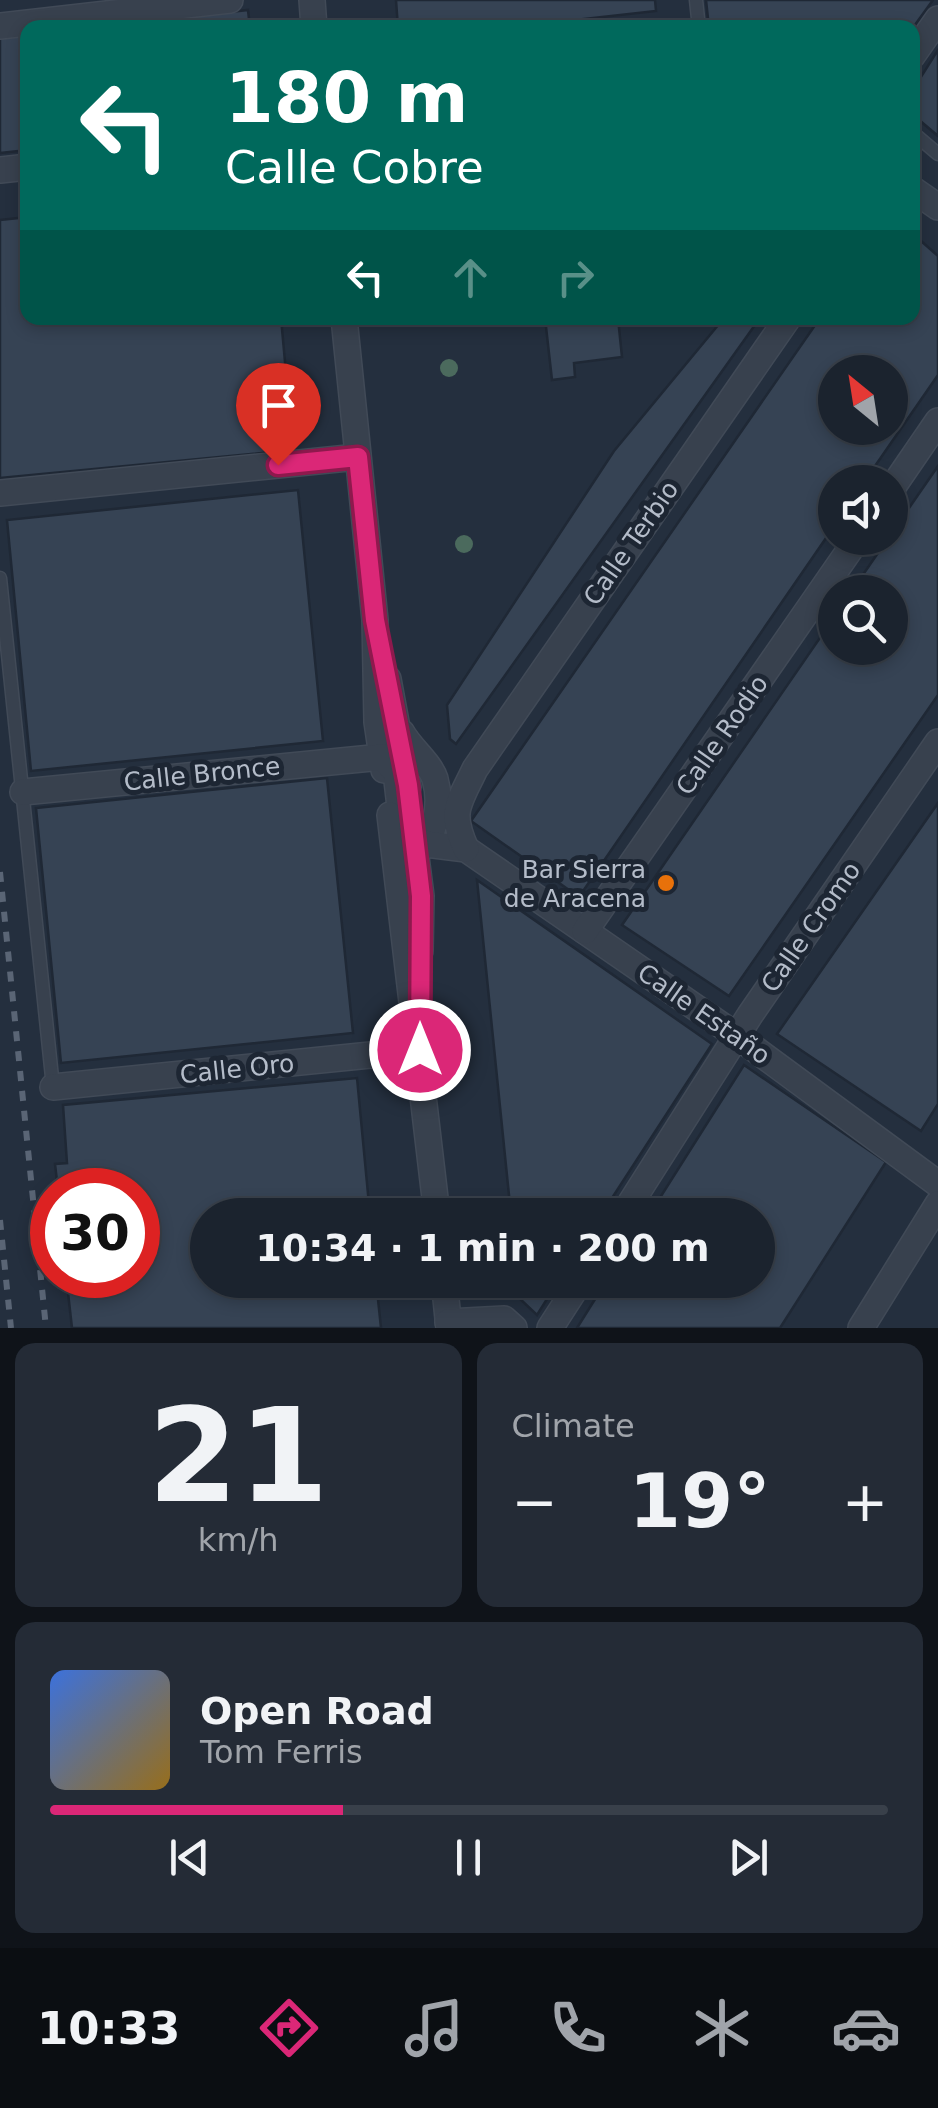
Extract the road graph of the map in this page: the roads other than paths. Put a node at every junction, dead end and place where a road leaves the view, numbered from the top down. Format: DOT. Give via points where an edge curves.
graph roads {
  1 [pos="230,0"];
  2 [pos="938,19"];
  3 [pos="53,20"];
  4 [pos="920,45"];
  5 [pos="345,325"];
  6 [pos="783,325"];
  7 [pos="938,422"];
  8 [pos="358,457"];
  9 [pos="908,465"];
  10 [pos="0,493"];
  11 [pos="846,555"];
  12 [pos="0,578"];
  13 [pos="375,620"];
  14 [pos="396,721"];
  15 [pos="938,742"];
  16 [pos="382,756"];
  17 [pos="475,769"];
  18 [pos="434,777"];
  19 [pos="23,792"];
  20 [pos="418,846"];
  21 [pos="466,849"];
  22 [pos="419,882"];
  23 [pos="586,932"];
  24 [pos="737,1036"];
  25 [pos="420,1050"];
  26 [pos="53,1087"];
  27 [pos="938,1184"];
  28 [pos="435,1198"];
  29 [pos="634,1198"];
  30 [pos="938,1204"];
  31 [pos="446,1298"];
  32 [pos="569,1298"];
  33 [pos="449,1325"];
  34 [pos="514,1328"];
  35 [pos="550,1328"];
  36 [pos="860,1328"];
  1 -- 3 [label="street"];
  2 -- 4 [label="street"];
  5 -- 8 [label="street"];
  6 -- 17 [label="street, Calle Terbio"];
  7 -- 9 [label="street"];
  8 -- 10 [label="street"];
  8 -- 13 [label="street"];
  11 -- 23 [label="street, Calle Rodio"];
  12 -- 19 [label="lane"];
  13 -- 14 [label="street"];
  13 -- 16 [label="street"];
  14 -- 18 [label="street"];
  14 -- 20 [label="street"];
  15 -- 24 [label="street, Calle Cromo"];
  16 -- 19 [label="street, Calle Bronce"];
  16 -- 20 [label="street" via="396,772 403,833"];
  16 -- 25 [label="street"];
  17 -- 18 [label="street" via="448,781"];
  17 -- 21 [label="street, Calle Terbio" via="457,807"];
  18 -- 20 [label="street" via="433,834"];
  19 -- 26 [label="lane"];
  20 -- 21 [label="street"];
  20 -- 22 [label="street"];
  21 -- 22 [label="street" via="443,857"];
  21 -- 23 [label="street, Calle Estaño"];
  22 -- 25 [label="street"];
  23 -- 24 [label="street, Calle Estaño"];
  24 -- 27 [label="street, Calle Estaño"];
  24 -- 29 [label="street, Calle Cromo"];
  25 -- 26 [label="street, Calle Oro"];
  25 -- 28 [label="street"];
  30 -- 36 [label="street"];
  31 -- 33 [label="street"];
  32 -- 35 [label="street"];
  33 -- 34 [label="street" via="504,1319"];
}
